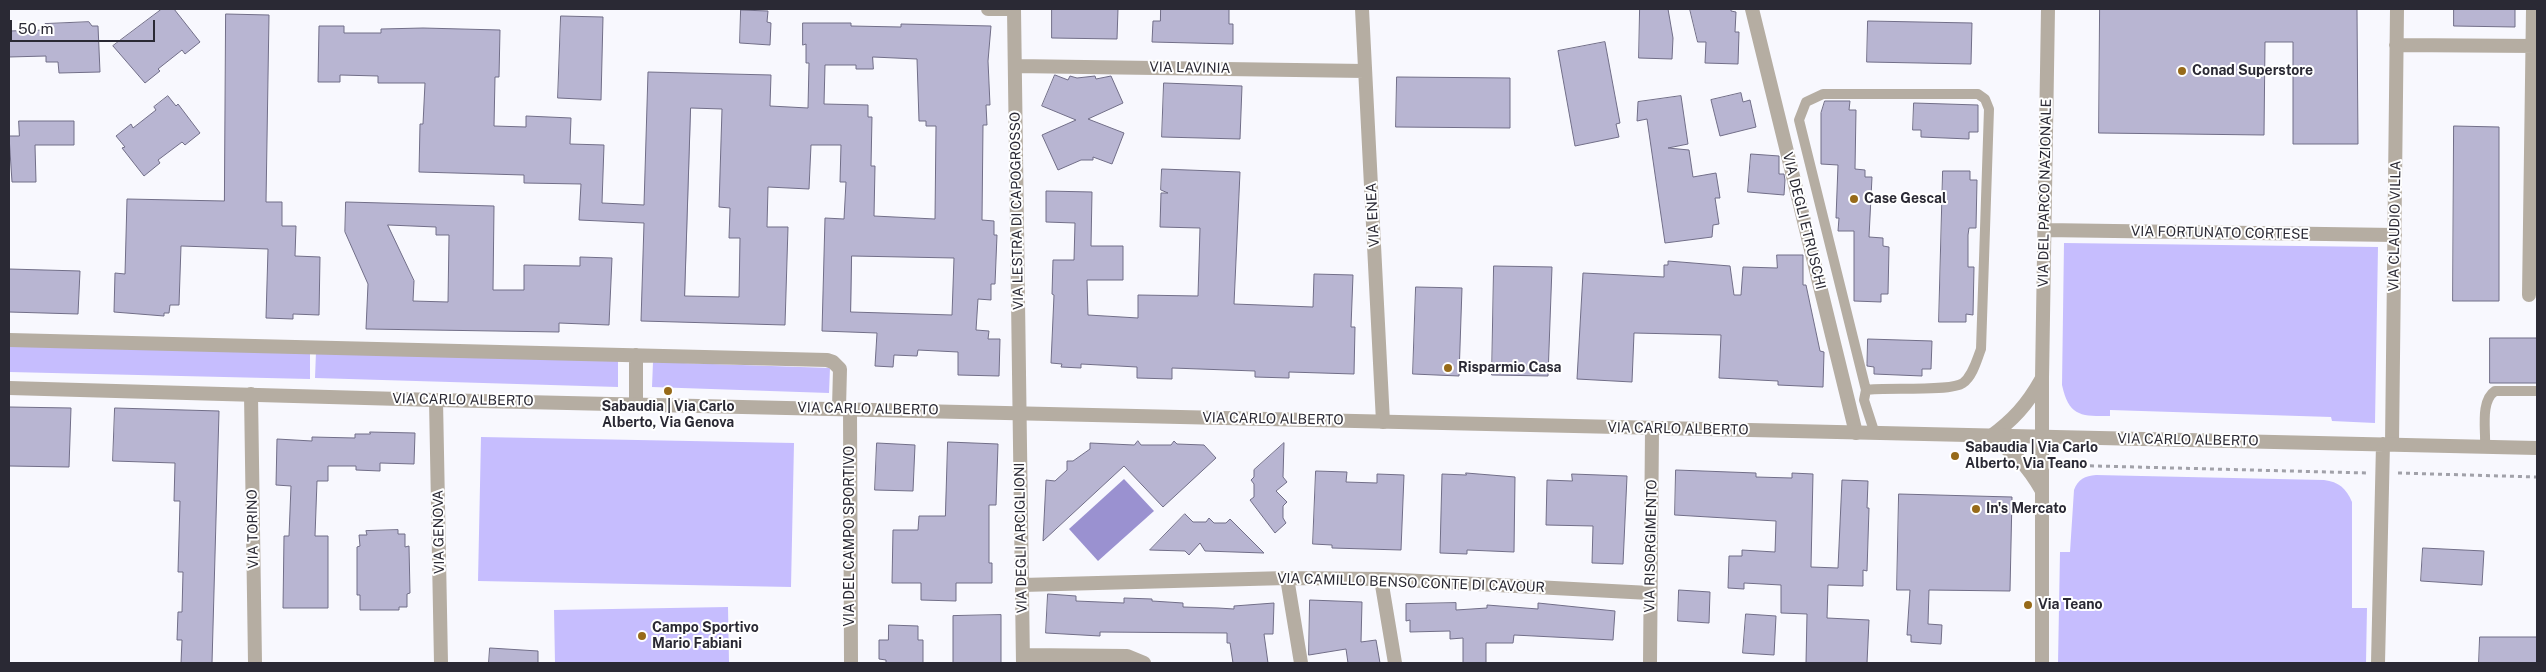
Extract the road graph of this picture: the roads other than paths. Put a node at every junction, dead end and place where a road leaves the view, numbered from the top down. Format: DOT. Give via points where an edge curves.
graph roads {
  1 [pos="988,9"];
  2 [pos="1014,9"];
  3 [pos="1362,9"];
  4 [pos="1752,9"];
  5 [pos="2048,9"];
  6 [pos="2397,9"];
  7 [pos="2533,9"];
  8 [pos="2396,45"];
  9 [pos="2535,46"];
  10 [pos="1015,66"];
  11 [pos="1365,70"];
  12 [pos="2044,230"];
  13 [pos="2395,236"];
  14 [pos="2529,295"];
  15 [pos="9,340"];
  16 [pos="636,355"];
  17 [pos="2042,378"];
  18 [pos="9,388"];
  19 [pos="1866,390"];
  20 [pos="2537,391"];
  21 [pos="251,394"];
  22 [pos="436,400"];
  23 [pos="636,404"];
  24 [pos="844,408"];
  25 [pos="1019,413"];
  26 [pos="1383,422"];
  27 [pos="1652,429"];
  28 [pos="1856,433"];
  29 [pos="1875,434"];
  30 [pos="1990,436"];
  31 [pos="2042,438"];
  32 [pos="2387,444"];
  33 [pos="2485,446"];
  34 [pos="2537,448"];
  35 [pos="2042,491"];
  36 [pos="1287,578"];
  37 [pos="1381,579"];
  38 [pos="1022,585"];
  39 [pos="1650,593"];
  40 [pos="1023,659"];
  41 [pos="255,663"];
  42 [pos="441,663"];
  43 [pos="851,663"];
  44 [pos="1144,663"];
  45 [pos="1301,663"];
  46 [pos="1395,663"];
  47 [pos="1650,663"];
  48 [pos="2042,663"];
  49 [pos="2378,663"];
  1 -- 2 [label="street"];
  2 -- 10 [label="street, VIA LESTRA DI CAPOGROSSO"];
  3 -- 11 [label="street, VIA ENEA"];
  4 -- 28 [label="street, VIA DEGLI ETRUSCHI"];
  5 -- 12 [label="street, VIA DEL PARCO NAZIONALE"];
  6 -- 8 [label="street, VIA CLAUDIO VILLA"];
  7 -- 9 [label="street"];
  8 -- 9 [label="street"];
  8 -- 13 [label="street, VIA CLAUDIO VILLA"];
  9 -- 14 [label="street"];
  10 -- 11 [label="street, VIA LAVINIA"];
  10 -- 25 [label="street, VIA LESTRA DI CAPOGROSSO"];
  11 -- 26 [label="street, VIA ENEA"];
  12 -- 13 [label="street, VIA FORTUNATO CORTESE"];
  12 -- 17 [label="street, VIA DEL PARCO NAZIONALE"];
  13 -- 32 [label="street, VIA CLAUDIO VILLA"];
  15 -- 16 [label="street"];
  16 -- 23 [label="street"];
  16 -- 24 [label="street, VIA DEL CAMPO SPORTIVO" via="833,362 841,375"];
  17 -- 30 [label="street, VIA DEL PARCO NAZIONALE" via="2028,403 2011,422"];
  17 -- 31 [label="street, VIA DEL PARCO NAZIONALE"];
  18 -- 21 [label="street, VIA CARLO ALBERTO"];
  19 -- 19 [label="lane" via="1962,384 1981,349 1989,109 1985,99 1978,94 1822,94 1806,102 1799,120"];
  19 -- 29 [label="lane" via="1864,400"];
  20 -- 33 [label="lane" via="2495,391 2491,394 2486,401"];
  21 -- 22 [label="street, VIA CARLO ALBERTO"];
  21 -- 41 [label="street, VIA TORINO"];
  22 -- 23 [label="street, VIA CARLO ALBERTO"];
  22 -- 42 [label="street, VIA GENOVA"];
  23 -- 24 [label="street, VIA CARLO ALBERTO"];
  24 -- 25 [label="street, VIA CARLO ALBERTO"];
  24 -- 43 [label="street, VIA DEL CAMPO SPORTIVO"];
  25 -- 26 [label="street, VIA CARLO ALBERTO"];
  25 -- 38 [label="street, VIA DEGLI ARCIGLIONI"];
  26 -- 27 [label="street, VIA CARLO ALBERTO"];
  27 -- 28 [label="street, VIA CARLO ALBERTO"];
  27 -- 39 [label="street, VIA RISORGIMENTO"];
  28 -- 29 [label="street, VIA CARLO ALBERTO"];
  29 -- 30 [label="street, VIA CARLO ALBERTO"];
  30 -- 31 [label="street, VIA CARLO ALBERTO"];
  30 -- 35 [label="street" via="2015,453 2029,468"];
  31 -- 32 [label="street, VIA CARLO ALBERTO"];
  31 -- 35 [label="street"];
  32 -- 33 [label="street, VIA CARLO ALBERTO"];
  32 -- 49 [label="street, VIA CLAUDIO VILLA"];
  33 -- 34 [label="street, VIA CARLO ALBERTO"];
  35 -- 48 [label="street"];
  36 -- 37 [label="street, VIA CAMILLO BENSO CONTE DI CAVOUR"];
  36 -- 38 [label="street, VIA CAMILLO BENSO CONTE DI CAVOUR"];
  36 -- 45 [label="street"];
  37 -- 39 [label="street, VIA CAMILLO BENSO CONTE DI CAVOUR"];
  37 -- 46 [label="street"];
  38 -- 40 [label="street, VIA DEGLI ARCIGLIONI"];
  39 -- 47 [label="street, VIA RISORGIMENTO"];
  40 -- 44 [label="street" via="1127,656"];
}
